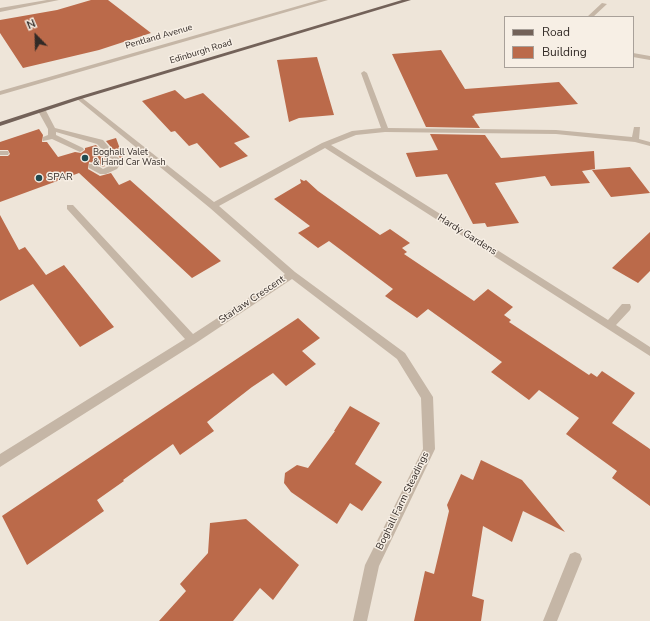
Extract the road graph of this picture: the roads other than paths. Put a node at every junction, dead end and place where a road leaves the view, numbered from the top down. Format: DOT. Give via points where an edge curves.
graph roads {
  1 [pos="56,0"];
  2 [pos="325,0"];
  3 [pos="408,0"];
  4 [pos="604,4"];
  5 [pos="0,10"];
  6 [pos="591,16"];
  7 [pos="634,55"];
  8 [pos="650,58"];
  9 [pos="364,73"];
  10 [pos="0,94"];
  11 [pos="79,98"];
  12 [pos="42,111"];
  13 [pos="0,124"];
  14 [pos="638,129"];
  15 [pos="385,130"];
  16 [pos="50,135"];
  17 [pos="635,140"];
  18 [pos="650,144"];
  19 [pos="325,145"];
  20 [pos="80,150"];
  21 [pos="92,166"];
  22 [pos="213,206"];
  23 [pos="70,207"];
  24 [pos="292,274"];
  25 [pos="626,308"];
  26 [pos="609,326"];
  27 [pos="192,340"];
  28 [pos="650,352"];
  29 [pos="0,460"];
  30 [pos="575,559"];
  31 [pos="360,621"];
  32 [pos="550,621"];
  1 -- 5 [label="street"];
  2 -- 10 [label="street, Pentland Avenue"];
  3 -- 11 [label="main road, Edinburgh Road"];
  4 -- 6 [label="street"];
  7 -- 8 [label="street"];
  9 -- 15 [label="street"];
  11 -- 12 [label="main road, Edinburgh Road"];
  11 -- 22 [label="street, Starlaw Crescent"];
  12 -- 13 [label="main road, Edinburgh Road"];
  12 -- 16 [label="street"];
  14 -- 17 [label="street"];
  15 -- 17 [label="street" via="556,132"];
  15 -- 19 [label="street" via="355,132"];
  16 -- 20 [label="street"];
  16 -- 21 [label="street" via="100,142 118,162 103,172"];
  17 -- 18 [label="street"];
  19 -- 22 [label="street"];
  19 -- 26 [label="street, Hardy Gardens"];
  22 -- 24 [label="street, Starlaw Crescent"];
  23 -- 27 [label="street"];
  24 -- 27 [label="street, Starlaw Crescent"];
  24 -- 31 [label="street, Boghall Farm Steadings" via="401,356 427,397 429,449 372,565"];
  25 -- 26 [label="street"];
  26 -- 28 [label="street, Hardy Gardens"];
  27 -- 29 [label="street, Starlaw Crescent"];
  30 -- 32 [label="street"];
}
